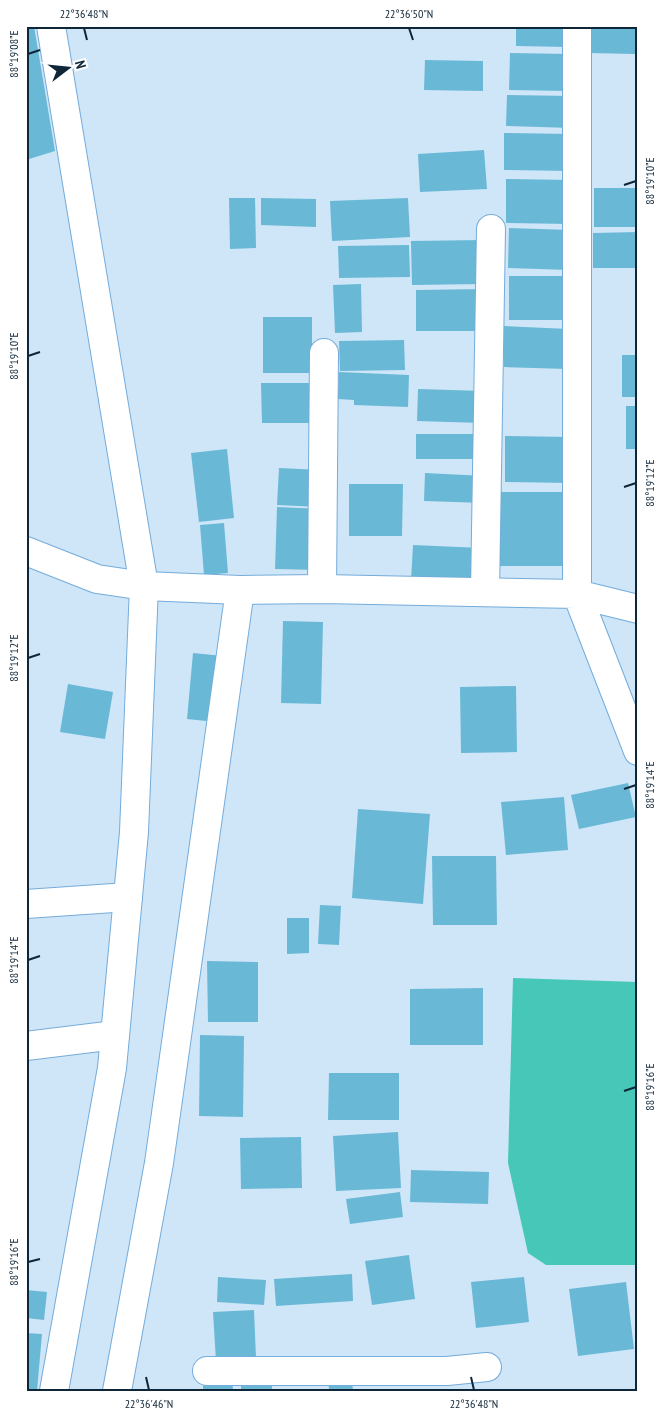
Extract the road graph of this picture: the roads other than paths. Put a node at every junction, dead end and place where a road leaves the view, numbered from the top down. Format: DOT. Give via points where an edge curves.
graph roads {
  1 [pos="51,26"];
  2 [pos="576,26"];
  3 [pos="491,229"];
  4 [pos="324,353"];
  5 [pos="26,551"];
  6 [pos="144,586"];
  7 [pos="322,589"];
  8 [pos="240,590"];
  9 [pos="485,592"];
  10 [pos="577,594"];
  11 [pos="638,609"];
  12 [pos="638,752"];
  13 [pos="128,897"];
  14 [pos="26,904"];
  15 [pos="115,1035"];
  16 [pos="26,1046"];
  17 [pos="487,1367"];
  18 [pos="207,1371"];
  19 [pos="448,1381"];
  20 [pos="54,1391"];
  21 [pos="117,1391"];
  1 -- 6 [label="street"];
  2 -- 10 [label="street"];
  3 -- 9 [label="street"];
  4 -- 7 [label="street"];
  5 -- 6 [label="street" via="97,579"];
  6 -- 8 [label="street"];
  6 -- 13 [label="street" via="134,832"];
  7 -- 8 [label="street"];
  7 -- 9 [label="street"];
  8 -- 21 [label="street" via="159,1163"];
  9 -- 10 [label="street"];
  10 -- 11 [label="street"];
  10 -- 12 [label="street"];
  13 -- 14 [label="street"];
  13 -- 15 [label="street"];
  15 -- 16 [label="street"];
  15 -- 20 [label="street" via="112,1068"];
  17 -- 19 [label="street"];
  18 -- 19 [label="street"];
}
